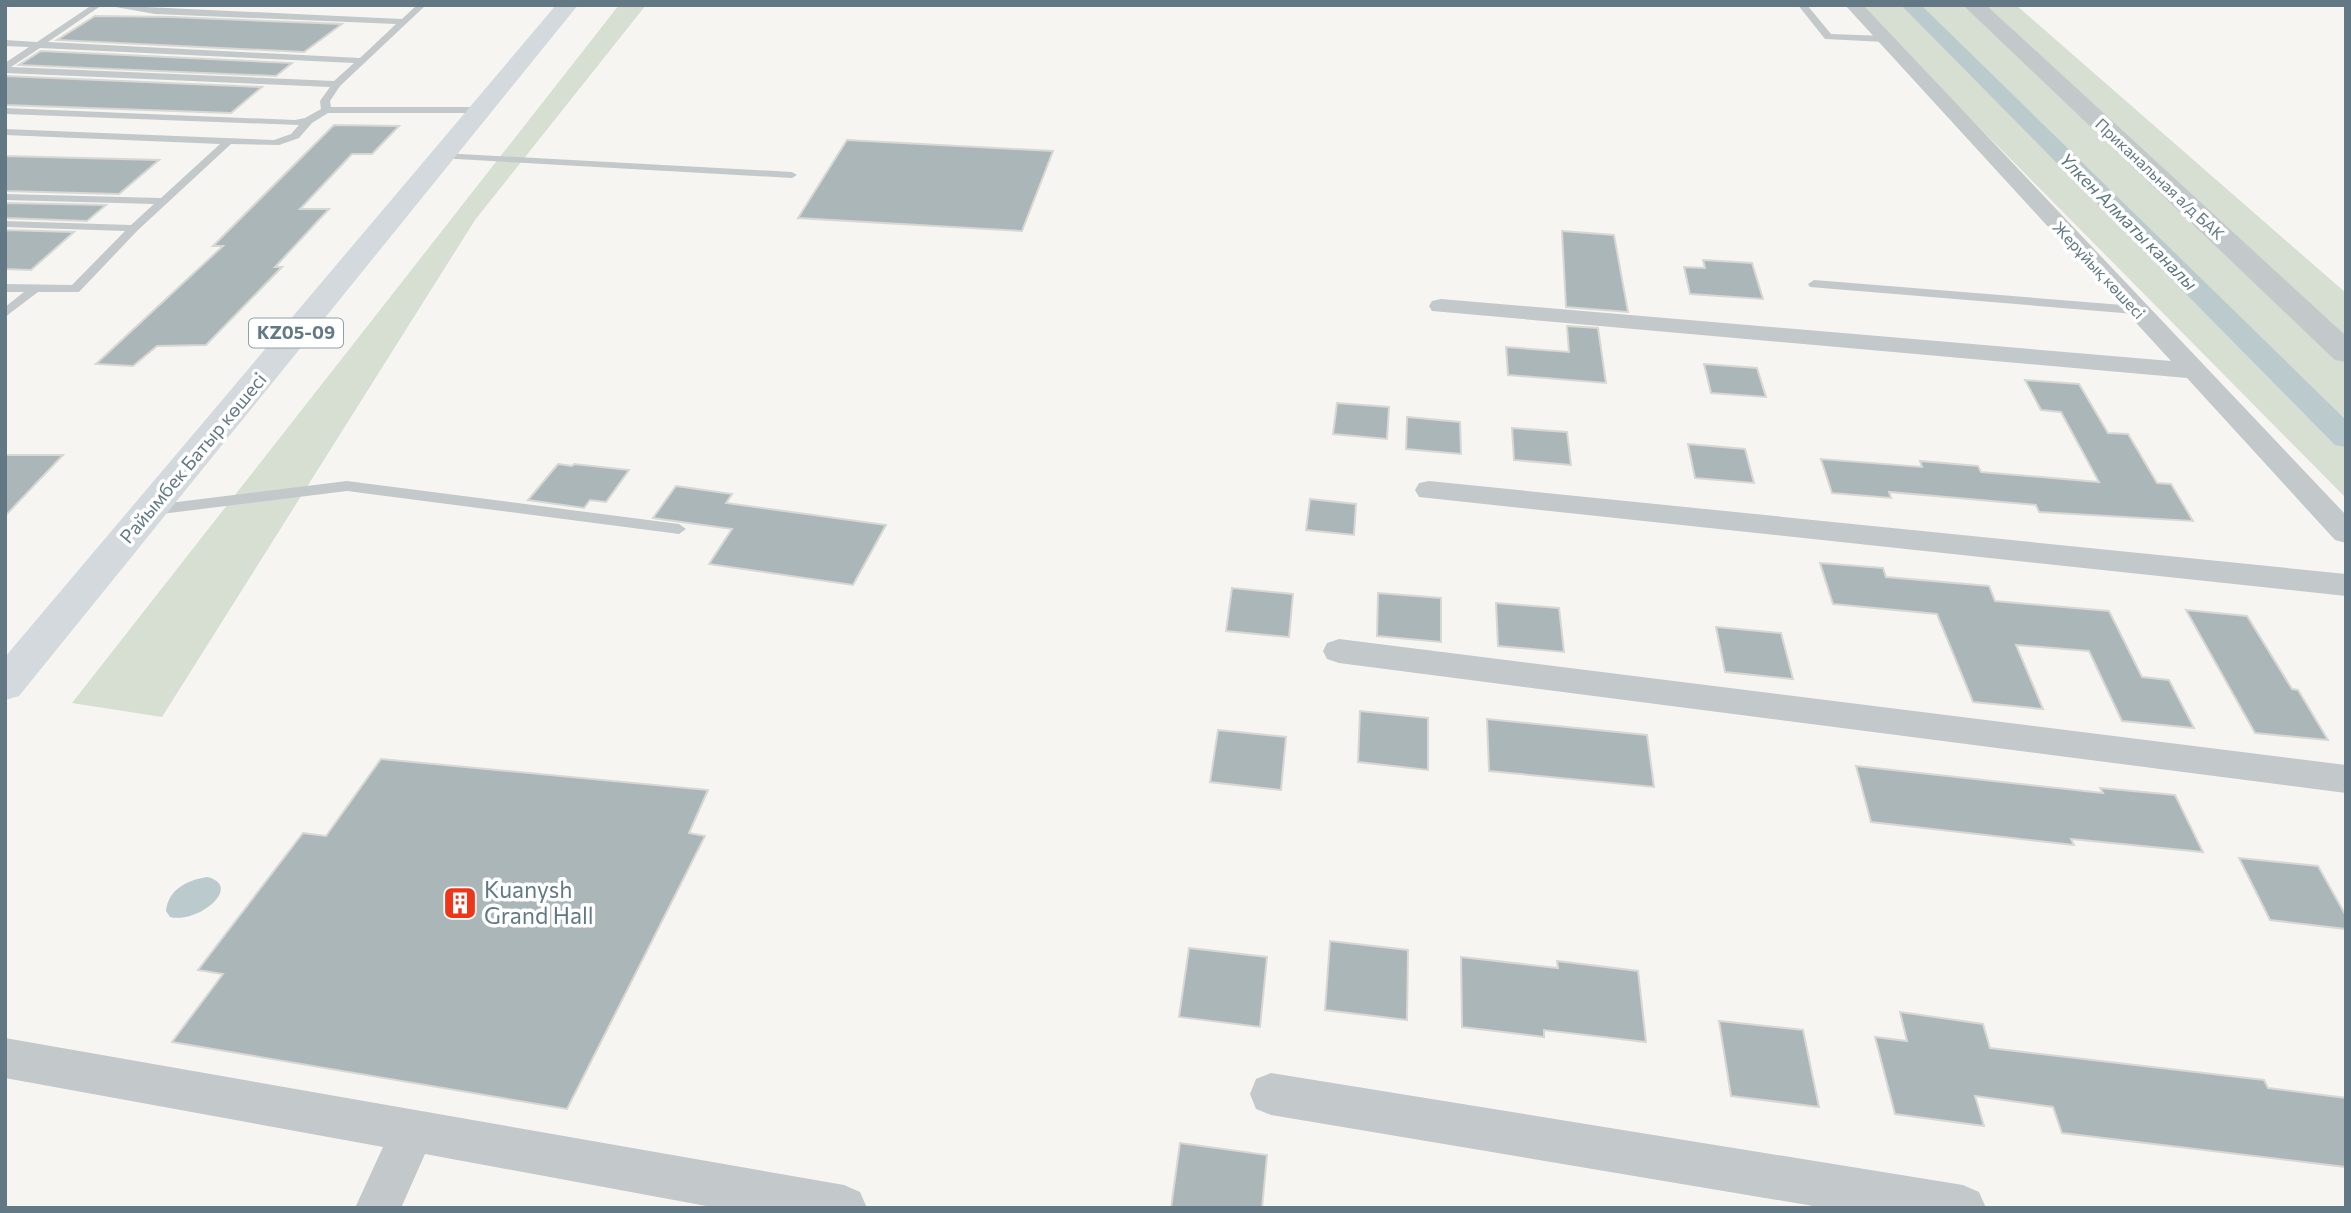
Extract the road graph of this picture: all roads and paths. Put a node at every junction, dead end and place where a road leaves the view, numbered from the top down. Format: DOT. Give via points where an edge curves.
graph roads {
  1 [pos="98,5"];
  2 [pos="108,5"];
  3 [pos="422,5"];
  4 [pos="568,5"];
  5 [pos="1802,5"];
  6 [pos="1853,5"];
  7 [pos="1973,5"];
  8 [pos="404,22"];
  9 [pos="1885,39"];
  10 [pos="5,43"];
  11 [pos="35,46"];
  12 [pos="362,61"];
  13 [pos="5,69"];
  14 [pos="336,84"];
  15 [pos="326,110"];
  16 [pos="481,110"];
  17 [pos="5,111"];
  18 [pos="308,121"];
  19 [pos="5,132"];
  20 [pos="228,142"];
  21 [pos="442,156"];
  22 [pos="792,175"];
  23 [pos="5,197"];
  24 [pos="164,201"];
  25 [pos="5,224"];
  26 [pos="134,228"];
  27 [pos="1814,284"];
  28 [pos="5,288"];
  29 [pos="36,288"];
  30 [pos="1441,306"];
  31 [pos="2135,310"];
  32 [pos="5,313"];
  33 [pos="2346,353"];
  34 [pos="2195,371"];
  35 [pos="1429,490"];
  36 [pos="150,510"];
  37 [pos="679,529"];
  38 [pos="2346,533"];
  39 [pos="2346,585"];
  40 [pos="1339,651"];
  41 [pos="5,685"];
  42 [pos="2346,779"];
  43 [pos="5,1058"];
  44 [pos="1271,1094"];
  45 [pos="413,1131"];
  46 [pos="378,1208"];
  47 [pos="844,1208"];
  48 [pos="1963,1208"];
  1 -- 11 [label="lane"];
  2 -- 8 [label="lane"];
  3 -- 8 [label="lane"];
  4 -- 16 [label="main road, Райымбек Батыр көшесі / KZ05-09"];
  5 -- 9 [label="lane" via="1828,37"];
  6 -- 9 [label="street, Жерұйық көшесі"];
  7 -- 33 [label="street, Приканальная а/д БАК"];
  8 -- 12 [label="lane"];
  9 -- 31 [label="street, Жерұйық көшесі"];
  10 -- 11 [label="lane"];
  11 -- 12 [label="lane"];
  11 -- 13 [label="lane"];
  12 -- 14 [label="lane"];
  13 -- 14 [label="lane"];
  14 -- 15 [label="lane" via="325,101"];
  15 -- 16 [label="lane"];
  15 -- 18 [label="lane"];
  16 -- 21 [label="main road, Райымбек Батыр көшесі / KZ05-09"];
  17 -- 18 [label="lane"];
  18 -- 20 [label="lane" via="288,140"];
  19 -- 20 [label="lane"];
  20 -- 24 [label="lane"];
  21 -- 22 [label="lane"];
  21 -- 36 [label="main road, Райымбек Батыр көшесі / KZ05-09"];
  23 -- 24 [label="lane"];
  24 -- 26 [label="lane"];
  25 -- 26 [label="lane"];
  26 -- 29 [label="lane" via="75,289"];
  27 -- 31 [label="lane"];
  28 -- 29 [label="lane"];
  29 -- 32 [label="lane"];
  30 -- 34 [label="street"];
  31 -- 34 [label="street, Жерұйық көшесі"];
  34 -- 38 [label="street, Жерұйық көшесі"];
  35 -- 39 [label="street"];
  36 -- 37 [label="lane" via="347,486"];
  36 -- 41 [label="main road, Райымбек Батыр көшесі / KZ05-09"];
  40 -- 42 [label="street"];
  43 -- 45 [label="street"];
  44 -- 48 [label="street"];
  45 -- 46 [label="street"];
  45 -- 47 [label="street"];
}
